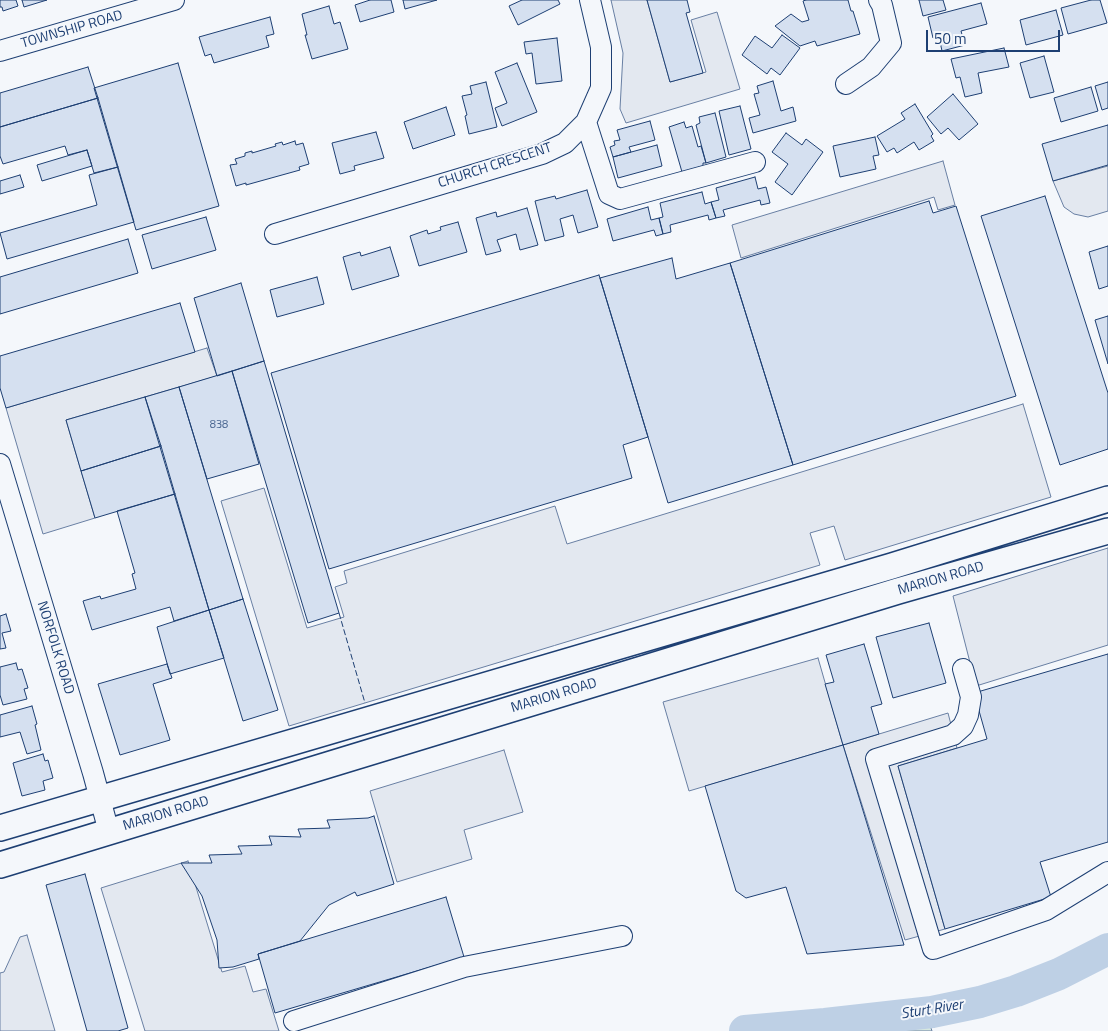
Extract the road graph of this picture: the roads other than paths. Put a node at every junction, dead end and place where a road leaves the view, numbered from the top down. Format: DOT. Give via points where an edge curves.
graph roads {
  1 [pos="174,0"];
  2 [pos="590,0"];
  3 [pos="879,0"];
  4 [pos="0,51"];
  5 [pos="846,84"];
  6 [pos="586,122"];
  7 [pos="755,162"];
  8 [pos="275,234"];
  9 [pos="0,464"];
  10 [pos="1108,499"];
  11 [pos="1108,531"];
  12 [pos="963,669"];
  13 [pos="100,799"];
  14 [pos="0,828"];
  15 [pos="109,832"];
  16 [pos="0,865"];
  17 [pos="1108,872"];
  18 [pos="622,936"];
  19 [pos="294,1021"];
  1 -- 4 [label="street, TOWNSHIP ROAD"];
  2 -- 6 [label="street, CHURCH CRESCENT" via="601,47 601,88"];
  3 -- 5 [label="street" via="891,43 871,67"];
  6 -- 7 [label="street" via="610,194 620,199"];
  6 -- 8 [label="street, CHURCH CRESCENT" via="565,143 542,154"];
  9 -- 13 [label="street, NORFOLK ROAD"];
  10 -- 13 [label="main road, MARION ROAD" via="892,566"];
  11 -- 15 [label="main road, MARION ROAD" via="898,591"];
  12 -- 17 [label="street" via="970,698 963,726 953,735 876,759 933,950 1046,910"];
  13 -- 14 [label="main road, MARION ROAD"];
  13 -- 15 [label="street, NORFOLK ROAD"];
  15 -- 16 [label="main road, MARION ROAD"];
  18 -- 19 [label="street" via="464,968"];
}
